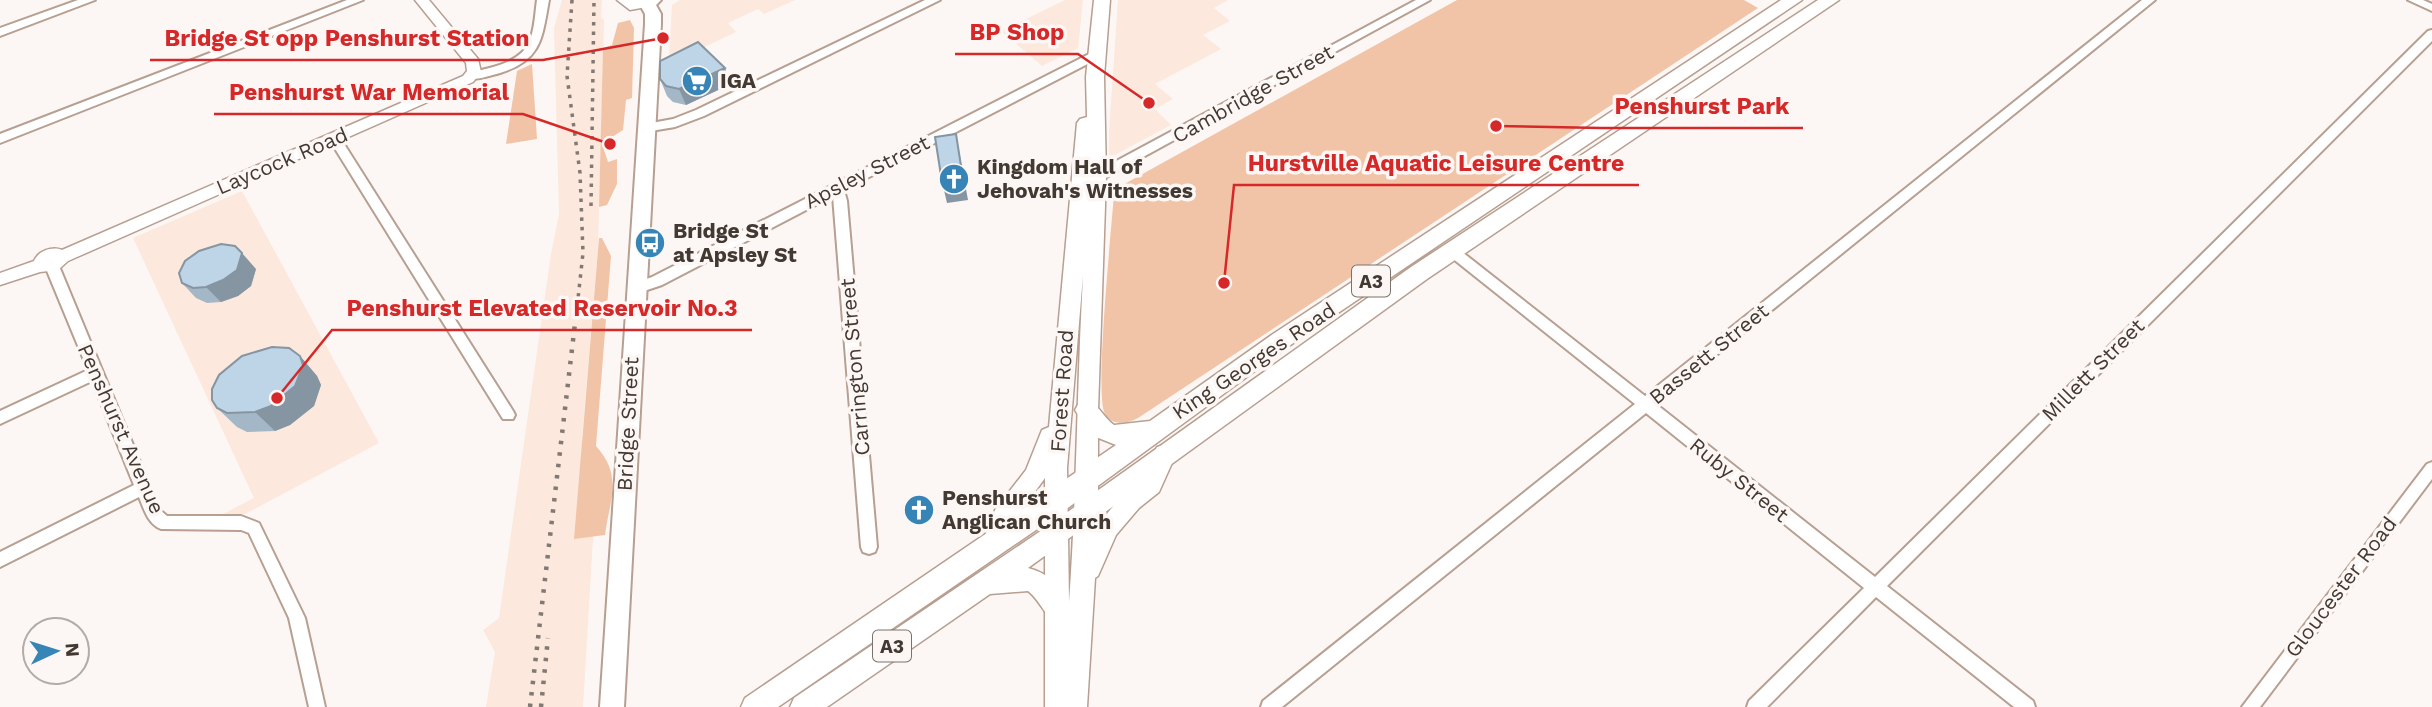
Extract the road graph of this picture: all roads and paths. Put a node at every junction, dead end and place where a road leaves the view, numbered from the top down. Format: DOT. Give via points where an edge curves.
graph roads {
  1 [pos="89,0"];
  2 [pos="357,0"];
  3 [pos="422,0"];
  4 [pos="543,0"];
  5 [pos="624,0"];
  6 [pos="934,0"];
  7 [pos="1101,0"];
  8 [pos="1424,0"];
  9 [pos="1813,0"];
  10 [pos="1830,0"];
  11 [pos="2149,0"];
  12 [pos="2414,0"];
  13 [pos="650,1"];
  14 [pos="1783,2"];
  15 [pos="2432,8"];
  16 [pos="0,32"];
  17 [pos="2432,34"];
  18 [pos="1097,54"];
  19 [pos="471,76"];
  20 [pos="645,128"];
  21 [pos="0,139"];
  22 [pos="335,139"];
  23 [pos="1088,178"];
  24 [pos="837,188"];
  25 [pos="1452,251"];
  26 [pos="51,263"];
  27 [pos="0,279"];
  28 [pos="635,289"];
  29 [pos="96,373"];
  30 [pos="1060,404"];
  31 [pos="1646,405"];
  32 [pos="1087,410"];
  33 [pos="508,415"];
  34 [pos="0,418"];
  35 [pos="1153,431"];
  36 [pos="1166,454"];
  37 [pos="2432,468"];
  38 [pos="1086,481"];
  39 [pos="144,487"];
  40 [pos="1056,502"];
  41 [pos="1086,513"];
  42 [pos="1057,534"];
  43 [pos="994,544"];
  44 [pos="869,547"];
  45 [pos="0,560"];
  46 [pos="981,585"];
  47 [pos="1874,588"];
  48 [pos="1082,594"];
  49 [pos="1059,611"];
  50 [pos="317,707"];
  51 [pos="612,707"];
  52 [pos="755,707"];
  53 [pos="804,707"];
  54 [pos="1058,707"];
  55 [pos="1074,707"];
  56 [pos="1269,707"];
  57 [pos="1755,707"];
  58 [pos="2027,707"];
  59 [pos="2250,707"];
  1 -- 16 [label="street"];
  2 -- 21 [label="street"];
  3 -- 19 [label="street" via="473,62"];
  4 -- 19 [label="street, Laycock Road" via="530,50 500,69"];
  5 -- 13 [label="street, Bridge Street" via="630,6"];
  6 -- 20 [label="street" via="700,113"];
  7 -- 18 [label="main road, Forest Road"];
  8 -- 23 [label="street, Cambridge Street"];
  9 -- 14 [label="highway" via="1796,8"];
  10 -- 25 [label="highway, King Georges Road / A3"];
  11 -- 31 [label="street, Bassett Street"];
  12 -- 15 [label="street"];
  13 -- 20 [label="main road, Bridge Street" via="653,24"];
  14 -- 35 [label="highway, King Georges Road / A3"];
  17 -- 47 [label="street, Millett Street"];
  18 -- 23 [label="main road, Forest Road" via="1084,128"];
  18 -- 24 [label="street, Apsley Street"];
  19 -- 22 [label="street, Laycock Road"];
  20 -- 28 [label="main road, Bridge Street"];
  22 -- 26 [label="street, Laycock Road"];
  22 -- 33 [label="street"];
  23 -- 30 [label="main road, Forest Road"];
  23 -- 32 [label="main road, Forest Road"];
  24 -- 28 [label="street, Apsley Street" via="657,282"];
  24 -- 44 [label="street, Carrington Street"];
  25 -- 31 [label="street, Ruby Street"];
  25 -- 36 [label="highway, King Georges Road / A3"];
  26 -- 27 [label="street, Laycock Road"];
  26 -- 29 [label="street, Penshurst Avenue"];
  28 -- 51 [label="main road, Bridge Street"];
  29 -- 34 [label="street"];
  29 -- 39 [label="street, Penshurst Avenue"];
  30 -- 40 [label="main road, Forest Road"];
  30 -- 43 [label="main road" via="1044,456 1003,517"];
  31 -- 47 [label="street, Ruby Street"];
  31 -- 56 [label="street, Bassett Street"];
  32 -- 35 [label="highway" via="1100,431 1108,434"];
  32 -- 38 [label="main road, Forest Road"];
  35 -- 38 [label="highway, King Georges Road / A3"];
  36 -- 41 [label="highway, King Georges Road / A3"];
  36 -- 48 [label="main road" via="1151,485 1108,528"];
  37 -- 59 [label="street, Gloucester Road"];
  38 -- 40 [label="highway, King Georges Road / A3"];
  38 -- 41 [label="main road, Forest Road"];
  39 -- 45 [label="street"];
  39 -- 50 [label="street, Penshurst Avenue" via="161,522 241,523 254,528 297,618"];
  40 -- 42 [label="main road, Forest Road"];
  40 -- 43 [label="highway, King Georges Road / A3"];
  41 -- 42 [label="highway, King Georges Road / A3"];
  41 -- 48 [label="main road, Forest Road"];
  42 -- 46 [label="highway, King Georges Road / A3"];
  42 -- 49 [label="main road, Forest Road"];
  43 -- 52 [label="highway, King Georges Road / A3"];
  46 -- 49 [label="highway" via="1010,579 1038,582 1050,592"];
  46 -- 53 [label="highway, King Georges Road / A3"];
  47 -- 57 [label="street, Millett Street"];
  47 -- 58 [label="street, Ruby Street"];
  48 -- 55 [label="main road, Forest Road"];
  49 -- 54 [label="main road, Forest Road"];
}
